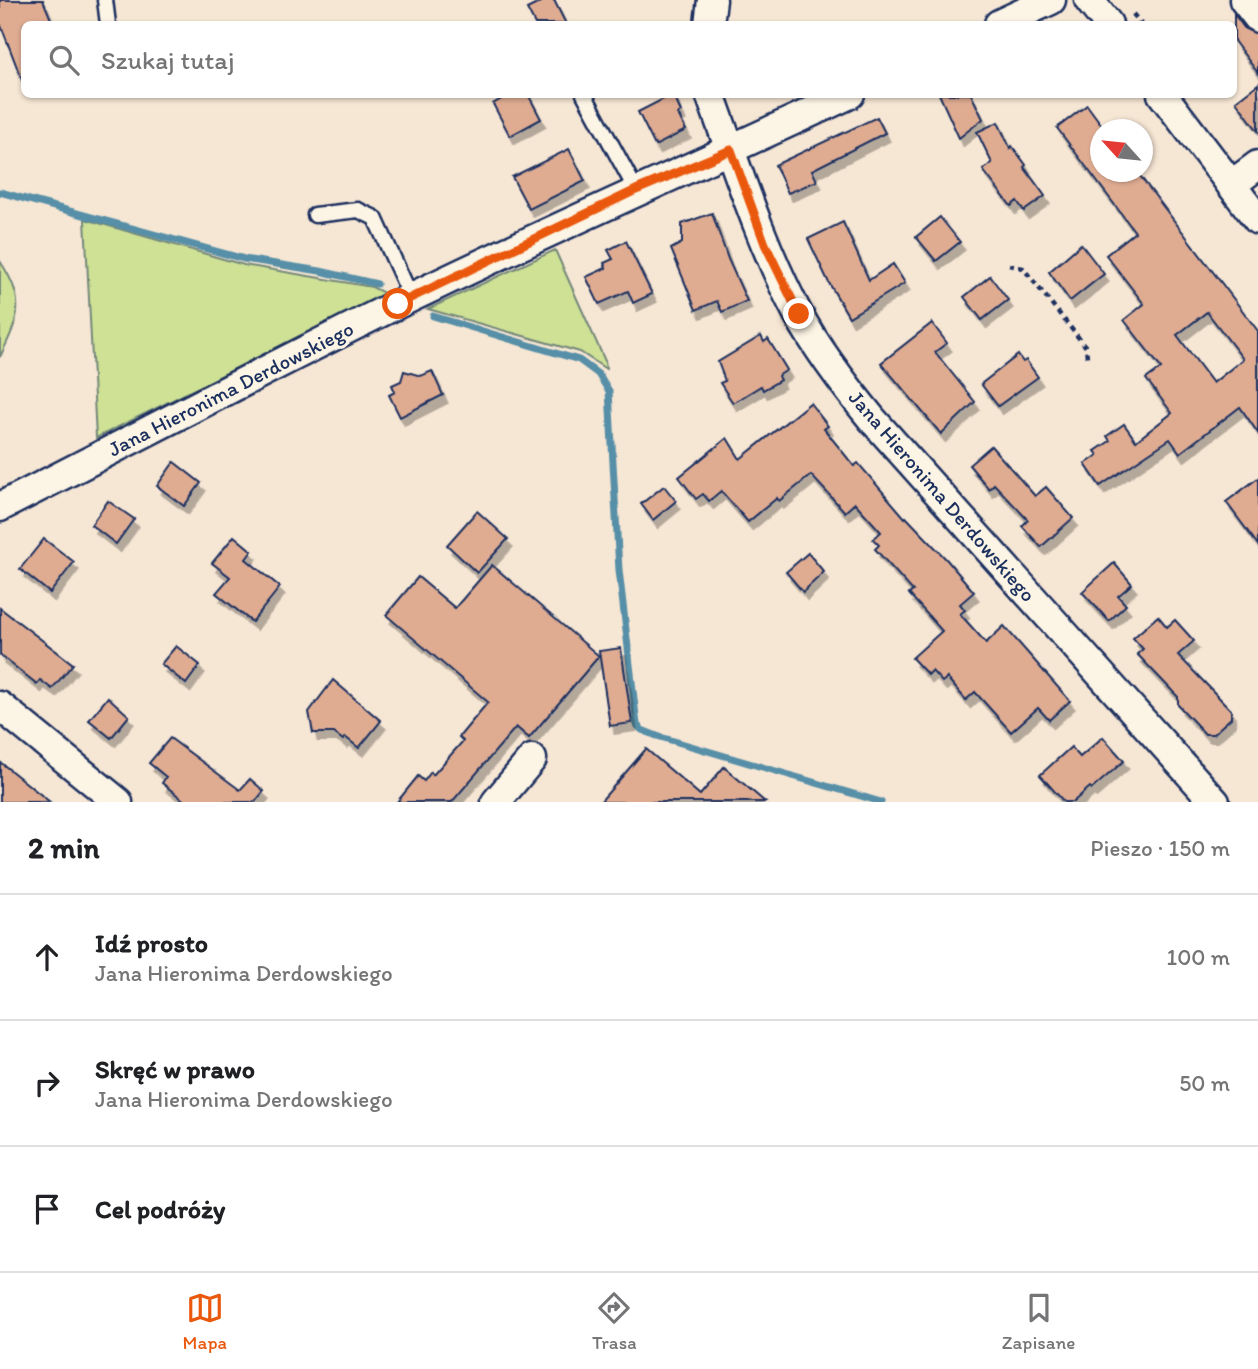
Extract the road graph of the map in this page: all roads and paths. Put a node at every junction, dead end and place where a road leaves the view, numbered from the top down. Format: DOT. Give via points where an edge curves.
graph roads {
  1 [pos="105,0"];
  2 [pos="712,0"];
  3 [pos="1051,0"];
  4 [pos="1090,0"];
  5 [pos="1244,0"];
  6 [pos="1258,18"];
  7 [pos="108,21"];
  8 [pos="709,21"];
  9 [pos="1006,21"];
  10 [pos="1106,21"];
  11 [pos="586,98"];
  12 [pos="712,98"];
  13 [pos="842,98"];
  14 [pos="1165,98"];
  15 [pos="731,150"];
  16 [pos="1258,165"];
  17 [pos="1231,185"];
  18 [pos="636,190"];
  19 [pos="315,215"];
  20 [pos="1258,220"];
  21 [pos="1009,265"];
  22 [pos="411,297"];
  23 [pos="1087,357"];
  24 [pos="0,507"];
  25 [pos="0,706"];
  26 [pos="532,759"];
  27 [pos="118,802"];
  28 [pos="496,802"];
  29 [pos="1215,802"];
  1 -- 7 [label="lane"];
  2 -- 8 [label="street"];
  3 -- 9 [label="street"];
  4 -- 10 [label="street"];
  5 -- 6 [label="street"];
  11 -- 18 [label="lane"];
  12 -- 15 [label="street, Jana Hieronima Derdowskiego"];
  13 -- 15 [label="street, Jana Hieronima Derdowskiego"];
  14 -- 17 [label="street"];
  15 -- 18 [label="street, Jana Hieronima Derdowskiego"];
  15 -- 29 [label="street, Jana Hieronima Derdowskiego" via="779,276 845,386"];
  16 -- 17 [label="street"];
  17 -- 20 [label="street"];
  18 -- 22 [label="street, Jana Hieronima Derdowskiego"];
  19 -- 22 [label="lane" via="358,210 376,218"];
  21 -- 23 [label="path" via="1023,268 1086,348"];
  22 -- 24 [label="street, Jana Hieronima Derdowskiego"];
  25 -- 27 [label="street"];
  26 -- 28 [label="street"];
}
